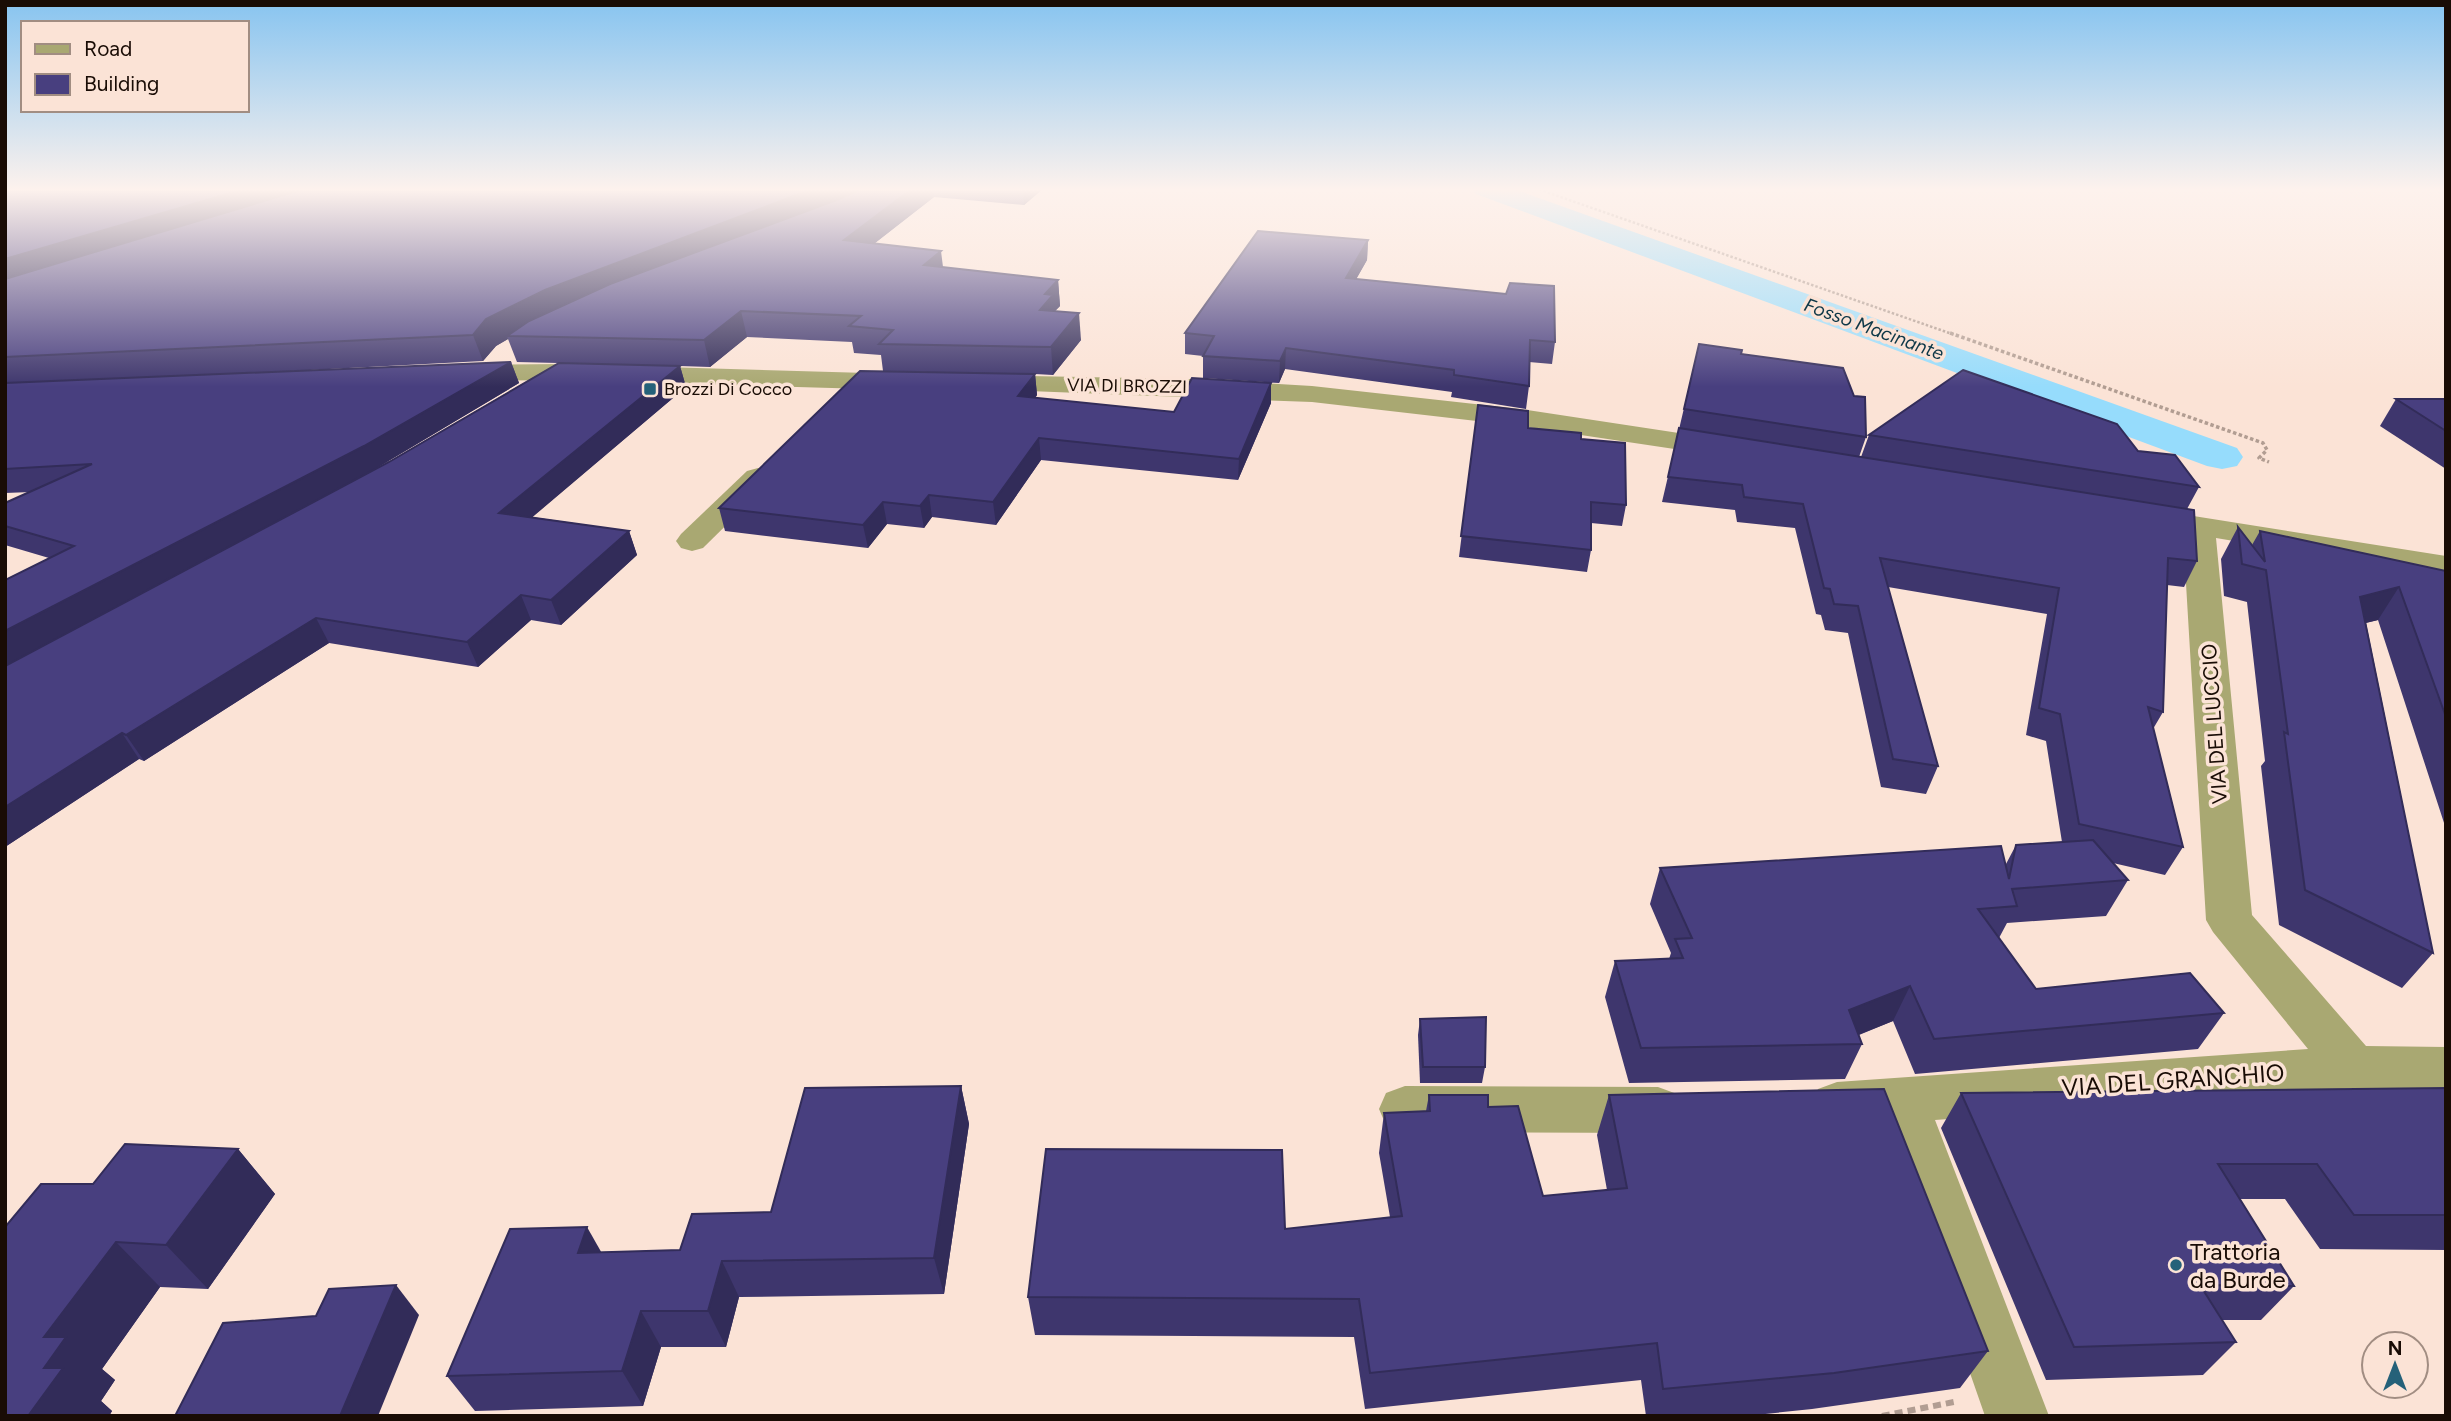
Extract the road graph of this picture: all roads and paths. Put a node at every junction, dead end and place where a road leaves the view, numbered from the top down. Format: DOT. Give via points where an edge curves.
graph roads {
  1 [pos="1724,254"];
  2 [pos="510,350"];
  3 [pos="492,372"];
  4 [pos="562,372"];
  5 [pos="441,374"];
  6 [pos="857,380"];
  7 [pos="521,399"];
  8 [pos="827,410"];
  9 [pos="1756,453"];
  10 [pos="779,457"];
  11 [pos="2269,462"];
  12 [pos="2122,514"];
  13 [pos="2199,528"];
  14 [pos="692,541"];
  15 [pos="2446,566"];
  16 [pos="2353,1067"];
  17 [pos="2446,1068"];
  18 [pos="1901,1101"];
  19 [pos="1794,1107"];
  20 [pos="1405,1109"];
  21 [pos="1698,1110"];
  22 [pos="1992,1407"];
  23 [pos="1882,1416"];
  1 -- 11 [label="path" via="2263,443 2267,450 2259,458"];
  2 -- 3 [label="street"];
  3 -- 4 [label="street, VIA DI BROZZI"];
  3 -- 5 [label="street, VIA DI BROZZI"];
  4 -- 6 [label="street, VIA DI BROZZI"];
  4 -- 7 [label="street"];
  6 -- 8 [label="street"];
  6 -- 9 [label="street, VIA DI BROZZI" via="1312,394 1607,429"];
  10 -- 14 [label="street"];
  12 -- 13 [label="street"];
  13 -- 15 [label="street"];
  13 -- 16 [label="street, VIA DEL LUCCIO" via="2229,920"];
  16 -- 17 [label="street, VIA DEL GRANCHIO"];
  16 -- 18 [label="street, VIA DEL GRANCHIO"];
  18 -- 19 [label="street, VIA DEL GRANCHIO"];
  18 -- 22 [label="street"];
  20 -- 21 [label="street"];
  22 -- 23 [label="path"];
}
